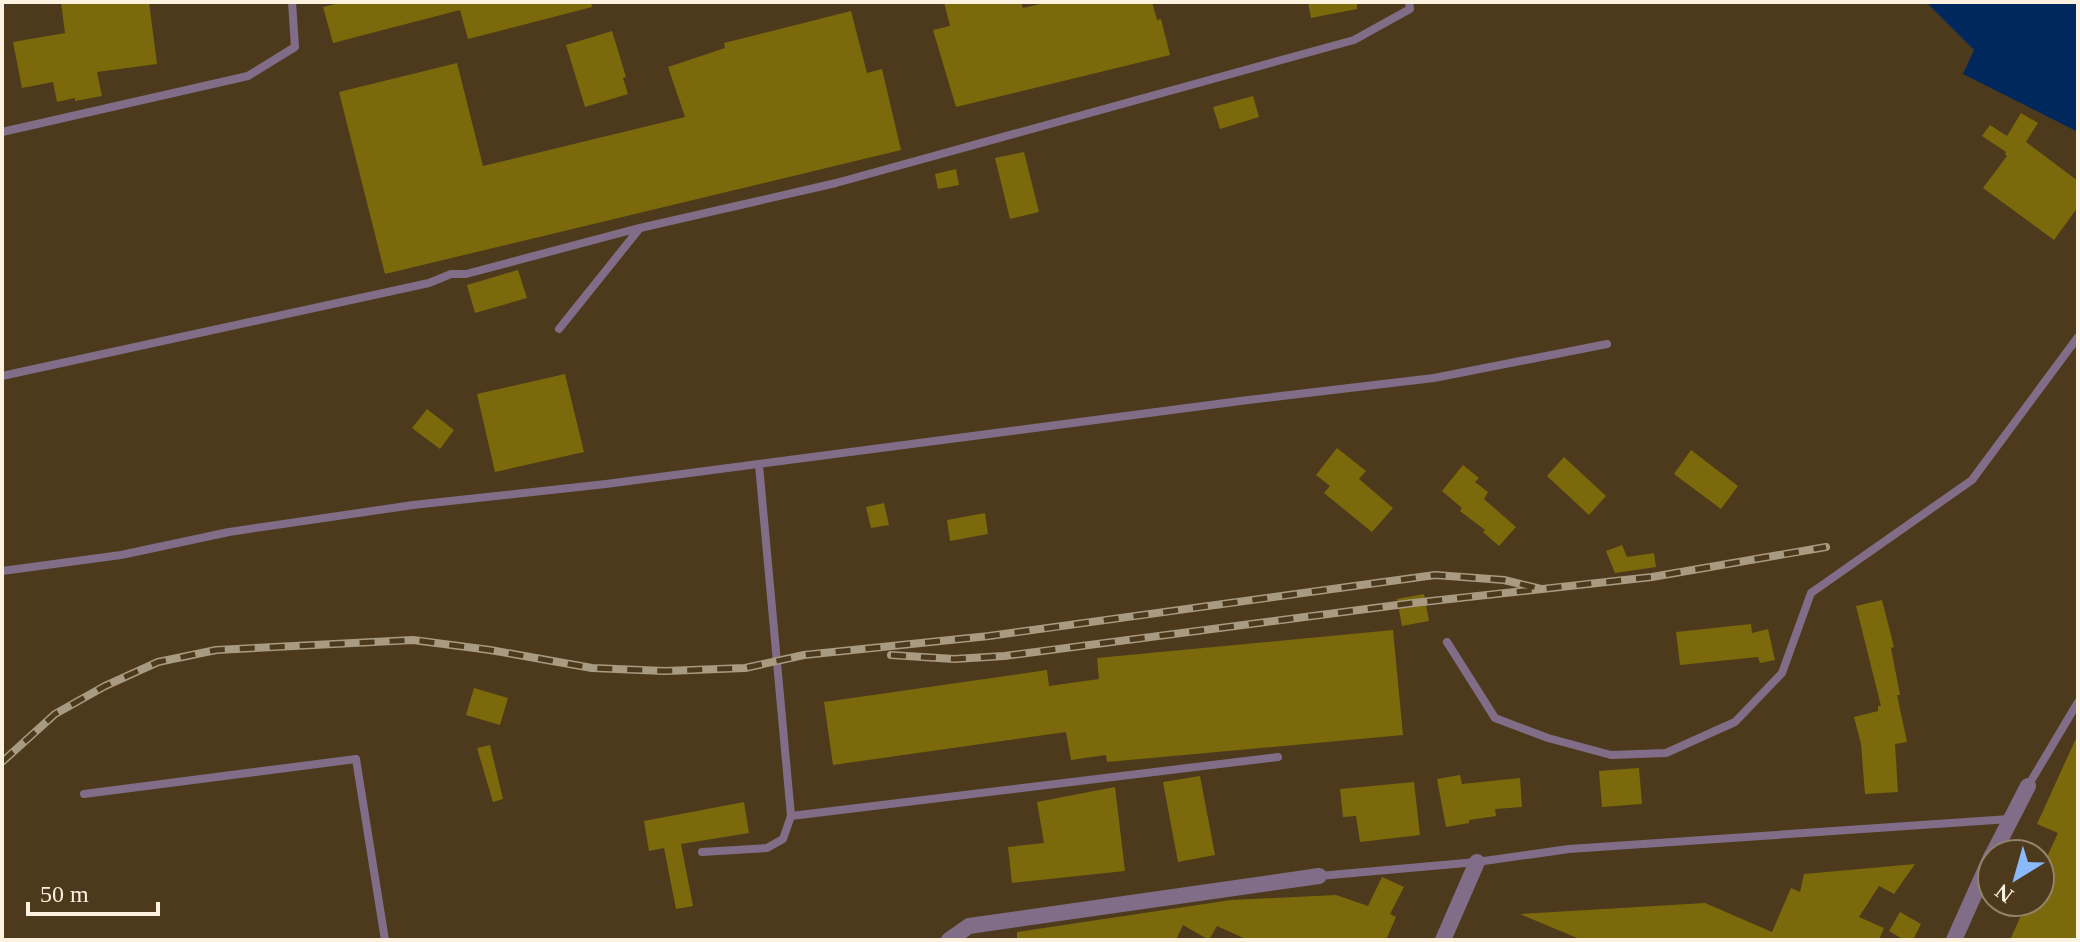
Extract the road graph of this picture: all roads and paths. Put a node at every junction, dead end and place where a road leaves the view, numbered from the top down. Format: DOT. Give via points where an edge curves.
graph roads {
  1 [pos="292,2"];
  2 [pos="1409,2"];
  3 [pos="2,132"];
  4 [pos="640,228"];
  5 [pos="559,329"];
  6 [pos="2078,337"];
  7 [pos="1607,344"];
  8 [pos="2,376"];
  9 [pos="759,465"];
  10 [pos="2,571"];
  11 [pos="1447,642"];
  12 [pos="2078,702"];
  13 [pos="1278,757"];
  14 [pos="2028,786"];
  15 [pos="84,794"];
  16 [pos="791,816"];
  17 [pos="2011,819"];
  18 [pos="2001,838"];
  19 [pos="702,852"];
  20 [pos="1477,862"];
  21 [pos="1319,876"];
  22 [pos="1976,891"];
  23 [pos="385,940"];
  24 [pos="949,940"];
  25 [pos="1443,940"];
  26 [pos="1954,940"];
  1 -- 3 [label="lane" via="295,47 248,76"];
  2 -- 4 [label="lane" via="1410,9 1354,40 836,183"];
  4 -- 5 [label="lane"];
  4 -- 8 [label="lane" via="429,283"];
  6 -- 11 [label="lane" via="1972,480 1811,593 1782,673 1735,722 1666,753 1611,755 1548,738 1495,718"];
  7 -- 9 [label="lane" via="1434,378"];
  9 -- 10 [label="lane" via="413,505"];
  9 -- 16 [label="lane"];
  12 -- 14 [label="lane"];
  13 -- 16 [label="lane"];
  14 -- 17 [label="street"];
  15 -- 23 [label="lane" via="356,759"];
  16 -- 19 [label="lane" via="783,839 767,848"];
  17 -- 18 [label="street"];
  17 -- 20 [label="lane" via="1569,849"];
  20 -- 21 [label="lane"];
  20 -- 25 [label="street"];
  21 -- 24 [label="street" via="969,926"];
  22 -- 26 [label="street"];
}
